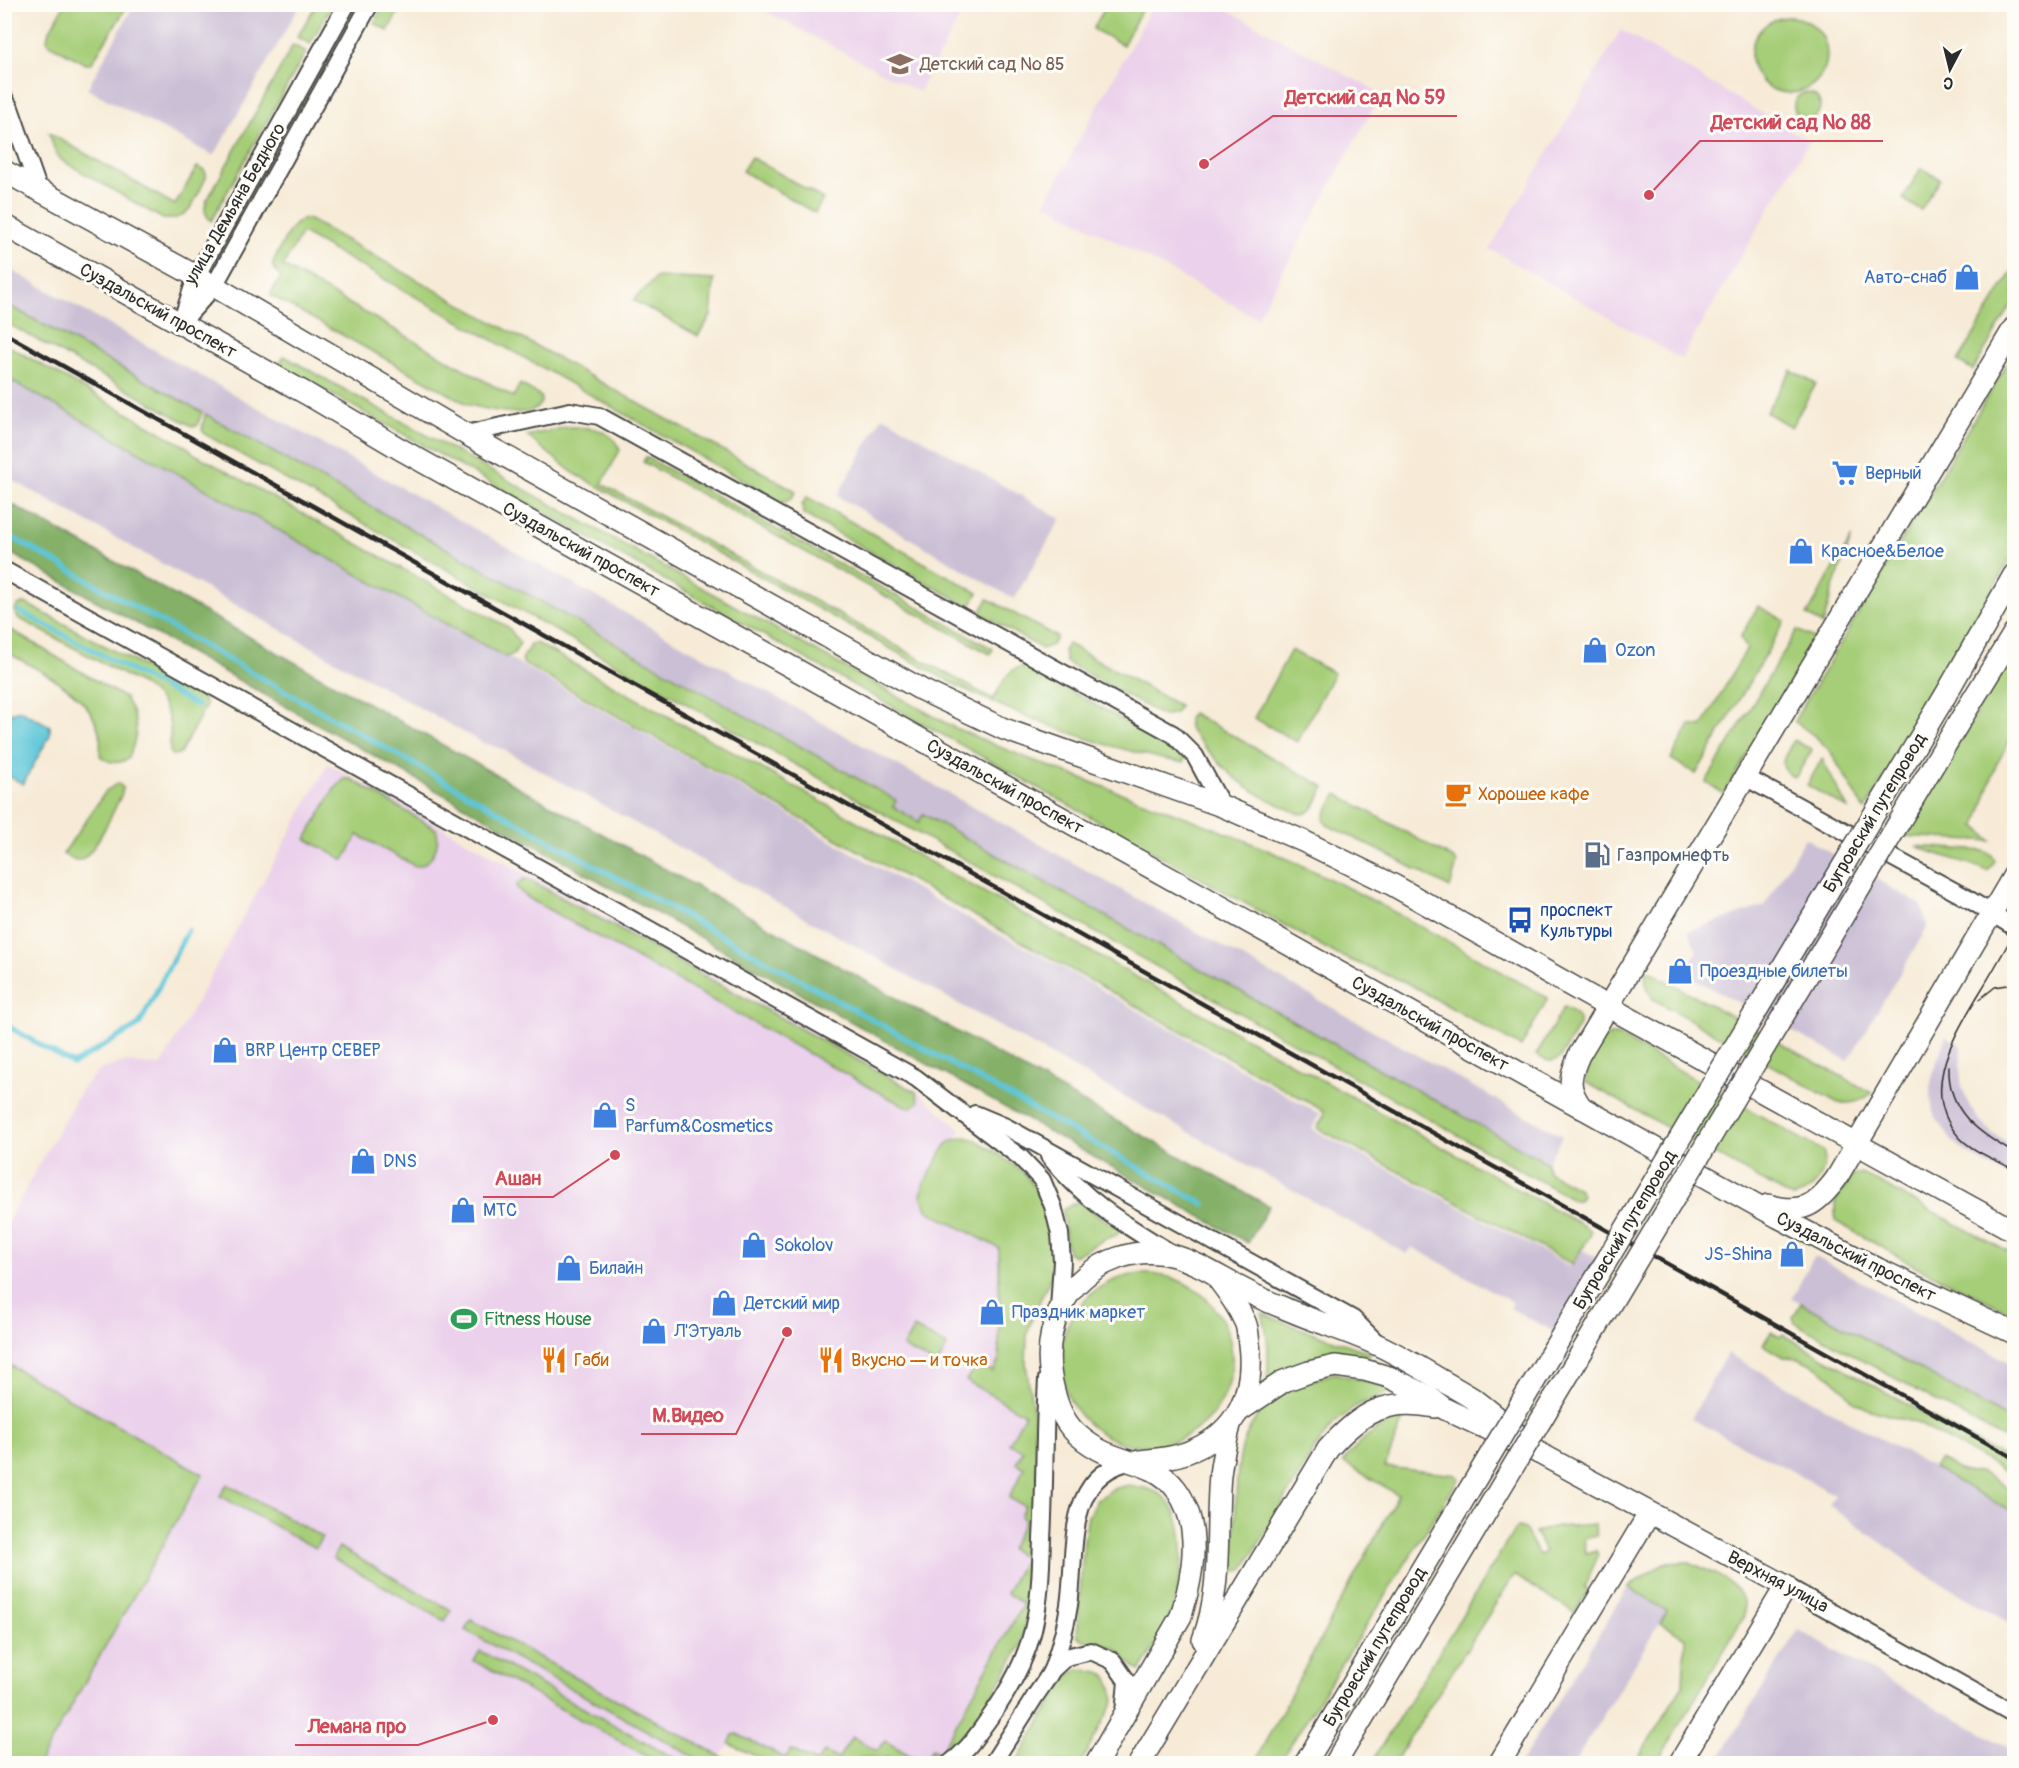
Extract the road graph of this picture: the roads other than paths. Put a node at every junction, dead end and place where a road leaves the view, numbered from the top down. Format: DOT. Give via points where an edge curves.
graph roads {
  1 [pos="347,4"];
  2 [pos="370,4"];
  3 [pos="4,98"];
  4 [pos="4,171"];
  5 [pos="38,188"];
  6 [pos="4,225"];
  7 [pos="205,282"];
  8 [pos="180,324"];
  9 [pos="2014,328"];
  10 [pos="466,434"];
  11 [pos="4,570"];
  12 [pos="2014,575"];
  13 [pos="2014,633"];
  14 [pos="1746,777"];
  15 [pos="1222,807"];
  16 [pos="2014,876"];
  17 [pos="1992,914"];
  18 [pos="2014,927"];
  19 [pos="1607,1006"];
  20 [pos="952,1104"];
  21 [pos="1582,1108"];
  22 [pos="1856,1144"];
  23 [pos="1043,1148"];
  24 [pos="1744,1198"];
  25 [pos="2014,1232"];
  26 [pos="1173,1255"];
  27 [pos="1214,1274"];
  28 [pos="1059,1310"];
  29 [pos="2014,1333"];
  30 [pos="1381,1346"];
  31 [pos="1048,1351"];
  32 [pos="1444,1409"];
  33 [pos="1234,1418"];
  34 [pos="1539,1453"];
  35 [pos="1133,1461"];
  36 [pos="1649,1514"];
  37 [pos="1786,1586"];
  38 [pos="1052,1670"];
  39 [pos="1188,1680"];
  40 [pos="2014,1713"];
  41 [pos="1124,1714"];
  42 [pos="948,1764"];
  43 [pos="992,1764"];
  44 [pos="1096,1764"];
  45 [pos="1139,1764"];
  46 [pos="1305,1764"];
  47 [pos="1335,1764"];
  48 [pos="1499,1764"];
  49 [pos="1679,1764"];
  1 -- 7 [label="street, улица Демьяна Бедного"];
  2 -- 7 [label="street, улица Демьяна Бедного"];
  3 -- 5 [label="street"];
  4 -- 5 [label="main road"];
  5 -- 7 [label="main road"];
  6 -- 8 [label="main road, Суздальский проспект"];
  7 -- 8 [label="street, улица Демьяна Бедного"];
  7 -- 10 [label="main road"];
  8 -- 21 [label="main road, Суздальский проспект"];
  9 -- 14 [label="main road"];
  10 -- 15 [label="main road" via="922,690 1004,729"];
  10 -- 15 [label="street" via="570,411 599,416 1173,734 1195,756"];
  11 -- 20 [label="street" via="910,1075"];
  12 -- 46 [label="main road, Бугровский путепровод, bridge"];
  13 -- 47 [label="main road, Бугровский путепровод, bridge"];
  14 -- 17 [label="street"];
  14 -- 19 [label="main road"];
  15 -- 19 [label="main road" via="1393,885"];
  16 -- 17 [label="main road"];
  17 -- 18 [label="street"];
  17 -- 22 [label="main road"];
  19 -- 21 [label="main road" via="1579,1055 1571,1078 1570,1089"];
  19 -- 22 [label="main road"];
  20 -- 23 [label="street"];
  20 -- 28 [label="street" via="1022,1158 1042,1180 1060,1234"];
  21 -- 24 [label="main road, Суздальский проспект"];
  22 -- 24 [label="main road" via="1827,1191 1808,1205 1782,1210"];
  22 -- 25 [label="main road"];
  23 -- 26 [label="street" via="1085,1195"];
  23 -- 30 [label="street" via="1353,1319"];
  24 -- 29 [label="main road, Суздальский проспект" via="1878,1269"];
  26 -- 27 [label="main road"];
  26 -- 28 [label="main road" via="1146,1252 1119,1258 1094,1270 1074,1287"];
  27 -- 30 [label="main road, Верхняя улица" via="1283,1308"];
  27 -- 33 [label="main road" via="1233,1298 1246,1324 1249,1384"];
  28 -- 31 [label="main road"];
  30 -- 34 [label="main road, Верхняя улица" via="1477,1401"];
  31 -- 35 [label="main road" via="1058,1409 1077,1435 1105,1453"];
  31 -- 42 [label="street" via="1041,1567 1032,1631 1023,1660 997,1707 965,1752"];
  32 -- 33 [label="main road, Верхняя улица" via="1428,1396 1389,1377 1335,1366 1284,1381"];
  32 -- 34 [label="main road, Верхняя улица"];
  32 -- 39 [label="main road" via="1395,1403 1367,1414 1345,1430 1328,1449"];
  33 -- 35 [label="main road" via="1194,1450"];
  33 -- 39 [label="main road" via="1220,1473 1216,1590 1210,1620"];
  34 -- 36 [label="main road, Верхняя улица"];
  35 -- 38 [label="street" via="1118,1464 1096,1480 1081,1503 1074,1533 1069,1604"];
  35 -- 41 [label="main road" via="1157,1470 1176,1489 1189,1516 1193,1543 1181,1616"];
  36 -- 37 [label="main road, Верхняя улица"];
  36 -- 48 [label="main road"];
  37 -- 40 [label="street, Верхняя улица"];
  37 -- 49 [label="main road"];
  38 -- 41 [label="street" via="1066,1657 1091,1651 1113,1661 1127,1681"];
  38 -- 43 [label="street"];
  39 -- 45 [label="main road"];
  41 -- 44 [label="main road"];
}
